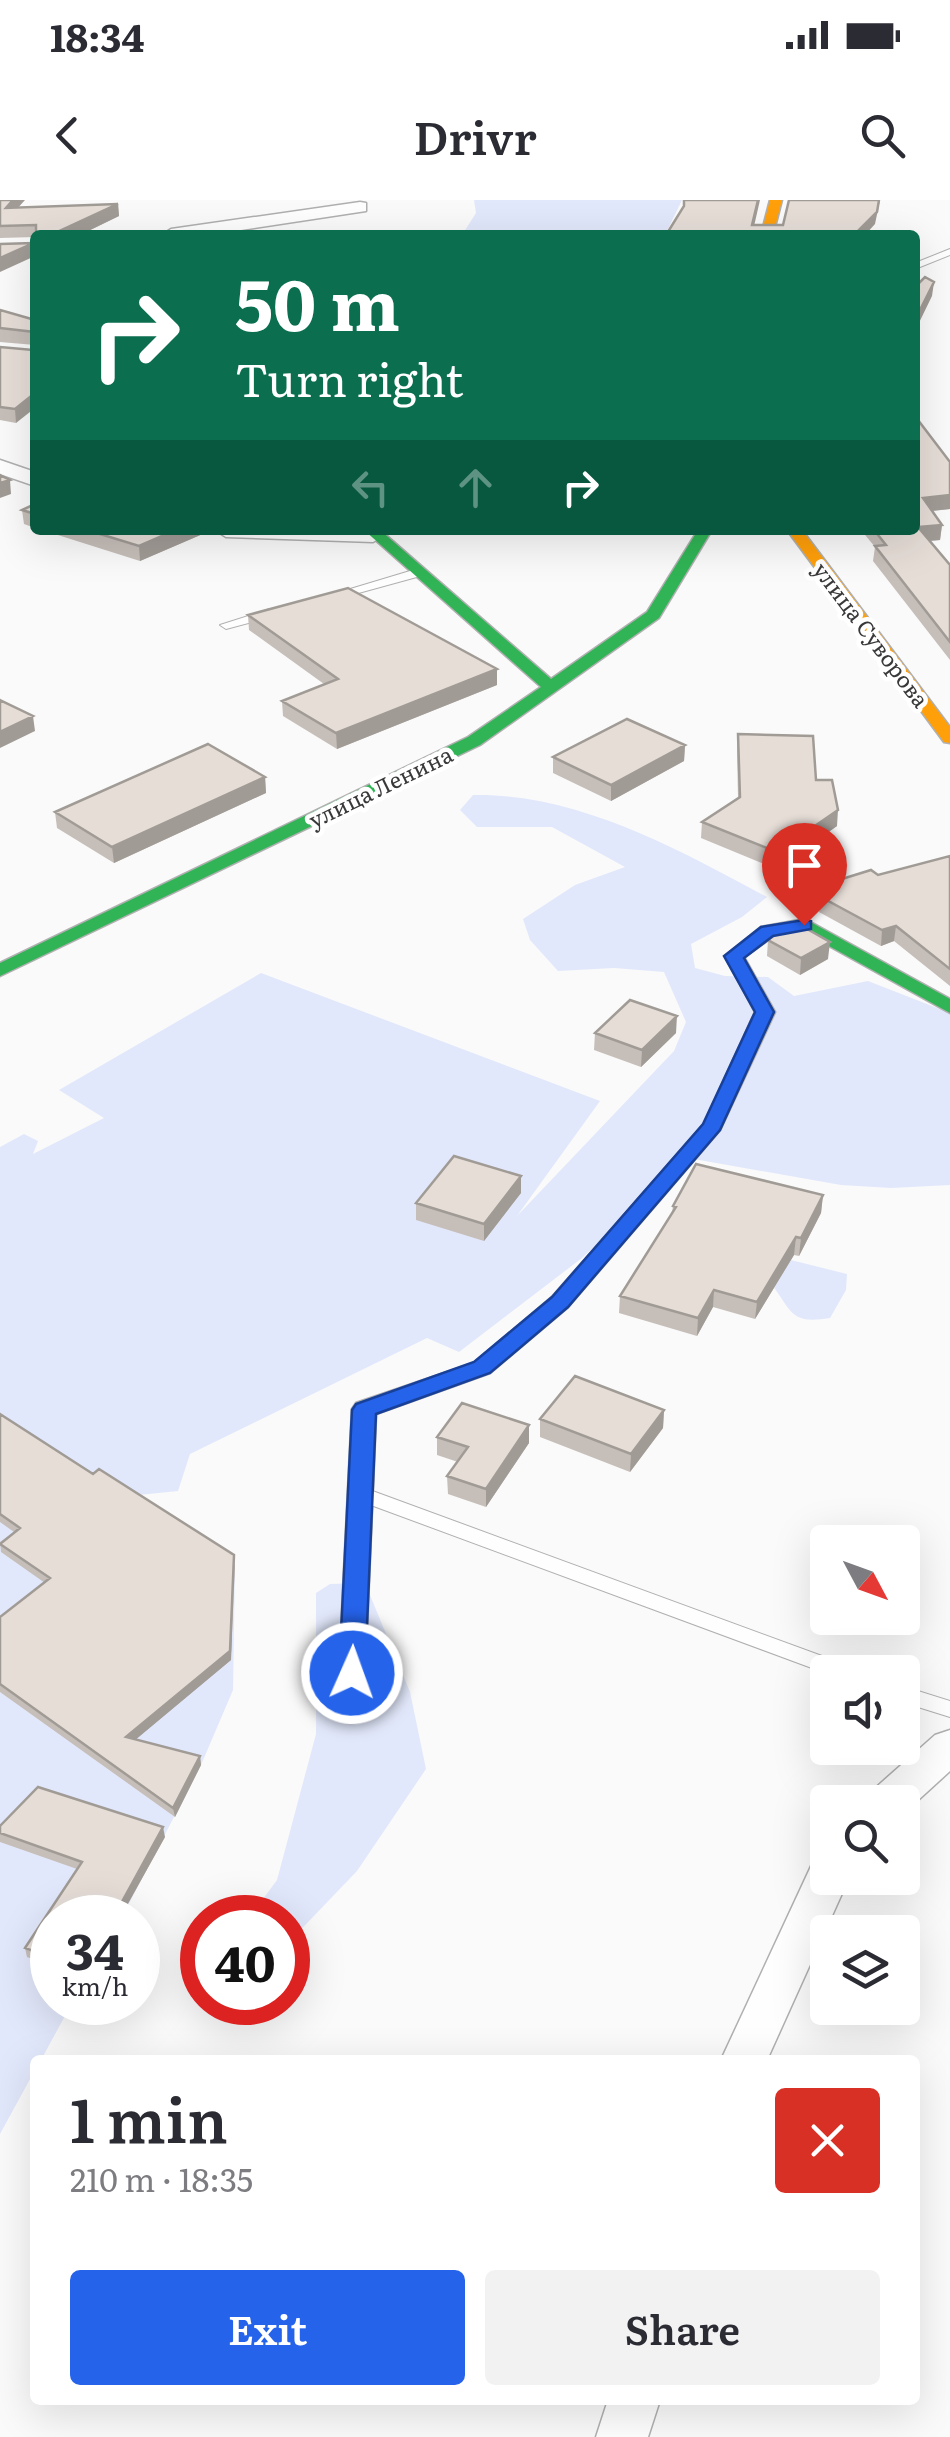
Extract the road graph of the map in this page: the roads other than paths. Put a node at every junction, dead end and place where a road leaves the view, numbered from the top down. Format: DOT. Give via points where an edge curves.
graph roads {
  1 [pos="776,200"];
  2 [pos="360,207"];
  3 [pos="204,230"];
  4 [pos="768,230"];
  5 [pos="950,252"];
  6 [pos="920,264"];
  7 [pos="0,466"];
  8 [pos="30,476"];
  9 [pos="374,535"];
  10 [pos="702,535"];
  11 [pos="798,535"];
  12 [pos="420,572"];
  13 [pos="314,601"];
  14 [pos="279,610"];
  15 [pos="226,625"];
  16 [pos="551,688"];
  17 [pos="950,738"];
  18 [pos="0,970"];
  19 [pos="950,1006"];
  20 [pos="360,1493"];
  21 [pos="810,1659"];
  22 [pos="352,1673"];
  23 [pos="920,1700"];
  24 [pos="950,1710"];
  25 [pos="950,1746"];
  26 [pos="907,1785"];
  27 [pos="819,1895"];
  28 [pos="746,2055"];
  29 [pos="632,2405"];
  30 [pos="622,2437"];
  1 -- 4 [label="street"];
  2 -- 3 [label="street"];
  5 -- 6 [label="lane"];
  7 -- 8 [label="street"];
  9 -- 12 [label="street"];
  10 -- 16 [label="street, улица Ленина" via="654,615"];
  11 -- 17 [label="street, улица Суворова"];
  12 -- 13 [label="lane"];
  12 -- 16 [label="street"];
  14 -- 15 [label="lane"];
  16 -- 18 [label="street, улица Ленина" via="474,742"];
  19 -- 20 [label="street" via="804,925 768,931 734,956 764,1012 713,1126 560,1302 482,1368 364,1410"];
  20 -- 21 [label="lane"];
  20 -- 22 [label="street"];
  23 -- 24 [label="lane"];
  25 -- 26 [label="street"];
  27 -- 28 [label="street"];
  29 -- 30 [label="street"];
}
